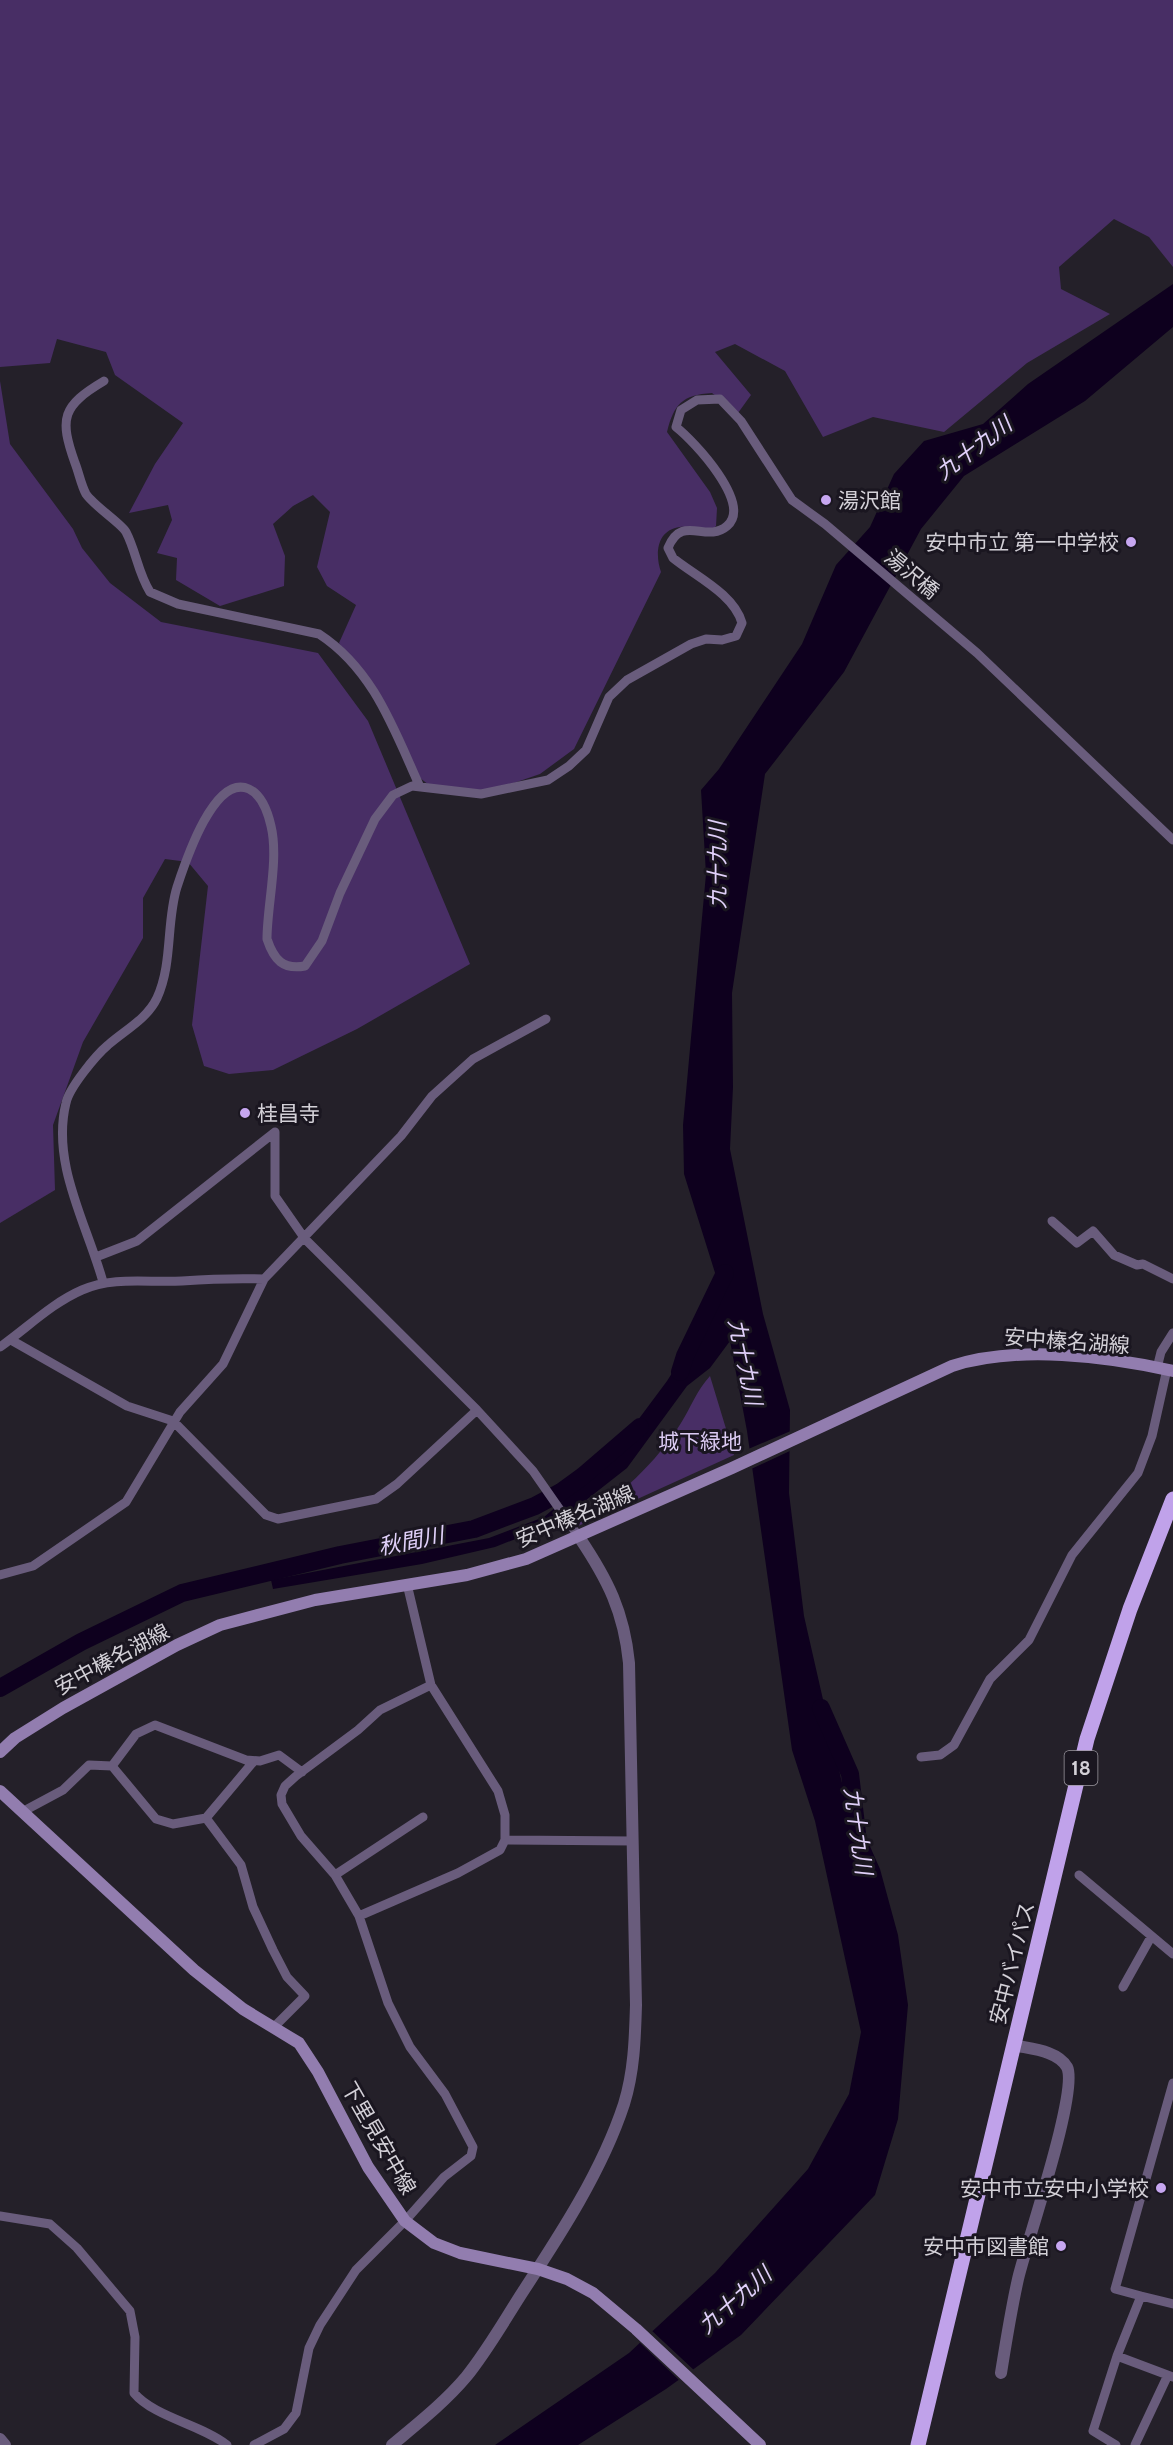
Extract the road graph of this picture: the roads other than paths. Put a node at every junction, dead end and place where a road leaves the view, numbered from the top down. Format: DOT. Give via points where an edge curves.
graph roads {
  1 [pos="104,381"];
  2 [pos="420,787"];
  3 [pos="1173,840"];
  4 [pos="546,1019"];
  5 [pos="1052,1221"];
  6 [pos="304,1239"];
  7 [pos="96,1257"];
  8 [pos="264,1279"];
  9 [pos="1173,1279"];
  10 [pos="103,1282"];
  11 [pos="1173,1333"];
  12 [pos="10,1340"];
  13 [pos="0,1347"];
  14 [pos="1166,1369"];
  15 [pos="477,1410"];
  16 [pos="173,1422"];
  17 [pos="1173,1498"];
  18 [pos="579,1537"];
  19 [pos="0,1575"];
  20 [pos="407,1584"];
  21 [pos="431,1685"];
  22 [pos="0,1752"];
  23 [pos="921,1757"];
  24 [pos="254,1761"];
  25 [pos="112,1766"];
  26 [pos="302,1772"];
  27 [pos="0,1791"];
  28 [pos="22,1812"];
  29 [pos="423,1817"];
  30 [pos="206,1818"];
  31 [pos="506,1840"];
  32 [pos="633,1841"];
  33 [pos="335,1875"];
  34 [pos="1079,1875"];
  35 [pos="359,1916"];
  36 [pos="1151,1937"];
  37 [pos="1173,1954"];
  38 [pos="1123,1987"];
  39 [pos="274,2027"];
  40 [pos="1014,2045"];
  41 [pos="1173,2084"];
  42 [pos="0,2216"];
  43 [pos="405,2221"];
  44 [pos="538,2269"];
  45 [pos="1141,2296"];
  46 [pos="1173,2304"];
  47 [pos="1117,2356"];
  48 [pos="1001,2373"];
  49 [pos="1170,2377"];
  50 [pos="0,2439"];
  51 [pos="5,2445"];
  52 [pos="228,2445"];
  53 [pos="254,2445"];
  54 [pos="392,2445"];
  55 [pos="760,2445"];
  56 [pos="918,2445"];
  57 [pos="1116,2445"];
  58 [pos="1135,2445"];
  1 -- 2 [label="street" via="70,408 64,422 66,434 86,494 126,530 150,592 178,604 319,634 336,646 383,703"];
  2 -- 3 [label="street, 湯沢橋" via="481,794 548,780 586,750 609,697 627,680 691,644 736,636 742,623 735,609 673,558 668,548 675,534 684,530 704,532 726,527 734,509 727,488 695,445 676,427 676,418 688,404 708,398 720,399 741,421 792,500 975,651"];
  2 -- 7 [label="street" via="403,789 382,806 315,954 305,966 291,968 279,963 267,939 272,837 266,810 255,793 240,787 228,790 216,802 198,832 176,890 168,957 157,997 146,1014 106,1046 66,1100 62,1144 75,1200"];
  4 -- 6 [label="street" via="473,1059 432,1096 401,1136"];
  5 -- 9 [label="street" via="1077,1243 1093,1231 1114,1255"];
  6 -- 7 [label="street" via="275,1196 275,1132 136,1241"];
  6 -- 8 [label="street"];
  6 -- 15 [label="street"];
  7 -- 10 [label="street"];
  8 -- 10 [label="street"];
  8 -- 16 [label="street" via="223,1364"];
  10 -- 12 [label="street" via="53,1306"];
  11 -- 14 [label="street" via="1161,1352"];
  12 -- 13 [label="street"];
  12 -- 16 [label="street" via="127,1406"];
  14 -- 18 [label="main road, 安中榛名湖線" via="1037,1354 988,1356 952,1366"];
  14 -- 23 [label="street" via="1152,1436 1138,1473 1072,1555 1029,1640 990,1679 954,1745 940,1755"];
  15 -- 16 [label="street" via="376,1500 278,1519 266,1515"];
  15 -- 18 [label="street" via="533,1471"];
  16 -- 19 [label="street" via="126,1502 33,1566"];
  17 -- 40 [label="highway, 安中バイパス / 18" via="1130,1609 1088,1739"];
  18 -- 20 [label="main road, 安中榛名湖線" via="501,1567"];
  18 -- 32 [label="street" via="609,1585 626,1635"];
  20 -- 21 [label="street"];
  20 -- 22 [label="main road, 安中榛名湖線" via="295,1605 220,1626 177,1645 63,1708"];
  21 -- 26 [label="street" via="380,1710"];
  21 -- 31 [label="street" via="498,1791 506,1815"];
  24 -- 25 [label="street" via="155,1725 136,1734"];
  24 -- 26 [label="street" via="279,1755"];
  24 -- 30 [label="street"];
  25 -- 28 [label="street" via="89,1765 63,1790"];
  25 -- 30 [label="street" via="156,1819 172,1824"];
  26 -- 33 [label="street" via="285,1786 282,1804 301,1836"];
  27 -- 28 [label="main road, 下里見安中線"];
  28 -- 39 [label="main road, 下里見安中線" via="194,1970 243,2009"];
  29 -- 33 [label="street"];
  30 -- 39 [label="street" via="241,1865 253,1906 273,1950 287,1977 305,1996"];
  31 -- 32 [label="street"];
  31 -- 35 [label="street" via="500,1850 458,1873"];
  32 -- 44 [label="street" via="636,2005 629,2081 623,2105 593,2174"];
  33 -- 35 [label="street"];
  34 -- 36 [label="street"];
  35 -- 43 [label="street" via="387,2003 473,2146 471,2156 444,2177"];
  36 -- 37 [label="street"];
  36 -- 38 [label="street"];
  39 -- 43 [label="main road, 下里見安中線" via="299,2043 312,2062 368,2167"];
  40 -- 48 [label="street" via="1062,2061 1070,2080 1057,2142 1018,2278"];
  40 -- 56 [label="highway, 安中バイパス / 18"];
  41 -- 45 [label="street" via="1115,2289"];
  42 -- 52 [label="street" via="50,2224 67,2237 130,2311 135,2337 134,2393"];
  43 -- 44 [label="main road, 下里見安中線" via="434,2243 460,2253"];
  43 -- 53 [label="street" via="356,2270 320,2325 309,2348 296,2413 273,2436"];
  44 -- 54 [label="street" via="465,2377"];
  44 -- 55 [label="main road, 下里見安中線" via="593,2293"];
  45 -- 46 [label="street"];
  45 -- 47 [label="street"];
  47 -- 49 [label="street"];
  47 -- 57 [label="street" via="1093,2431"];
  49 -- 58 [label="street"];
  50 -- 51 [label="street"];
}
